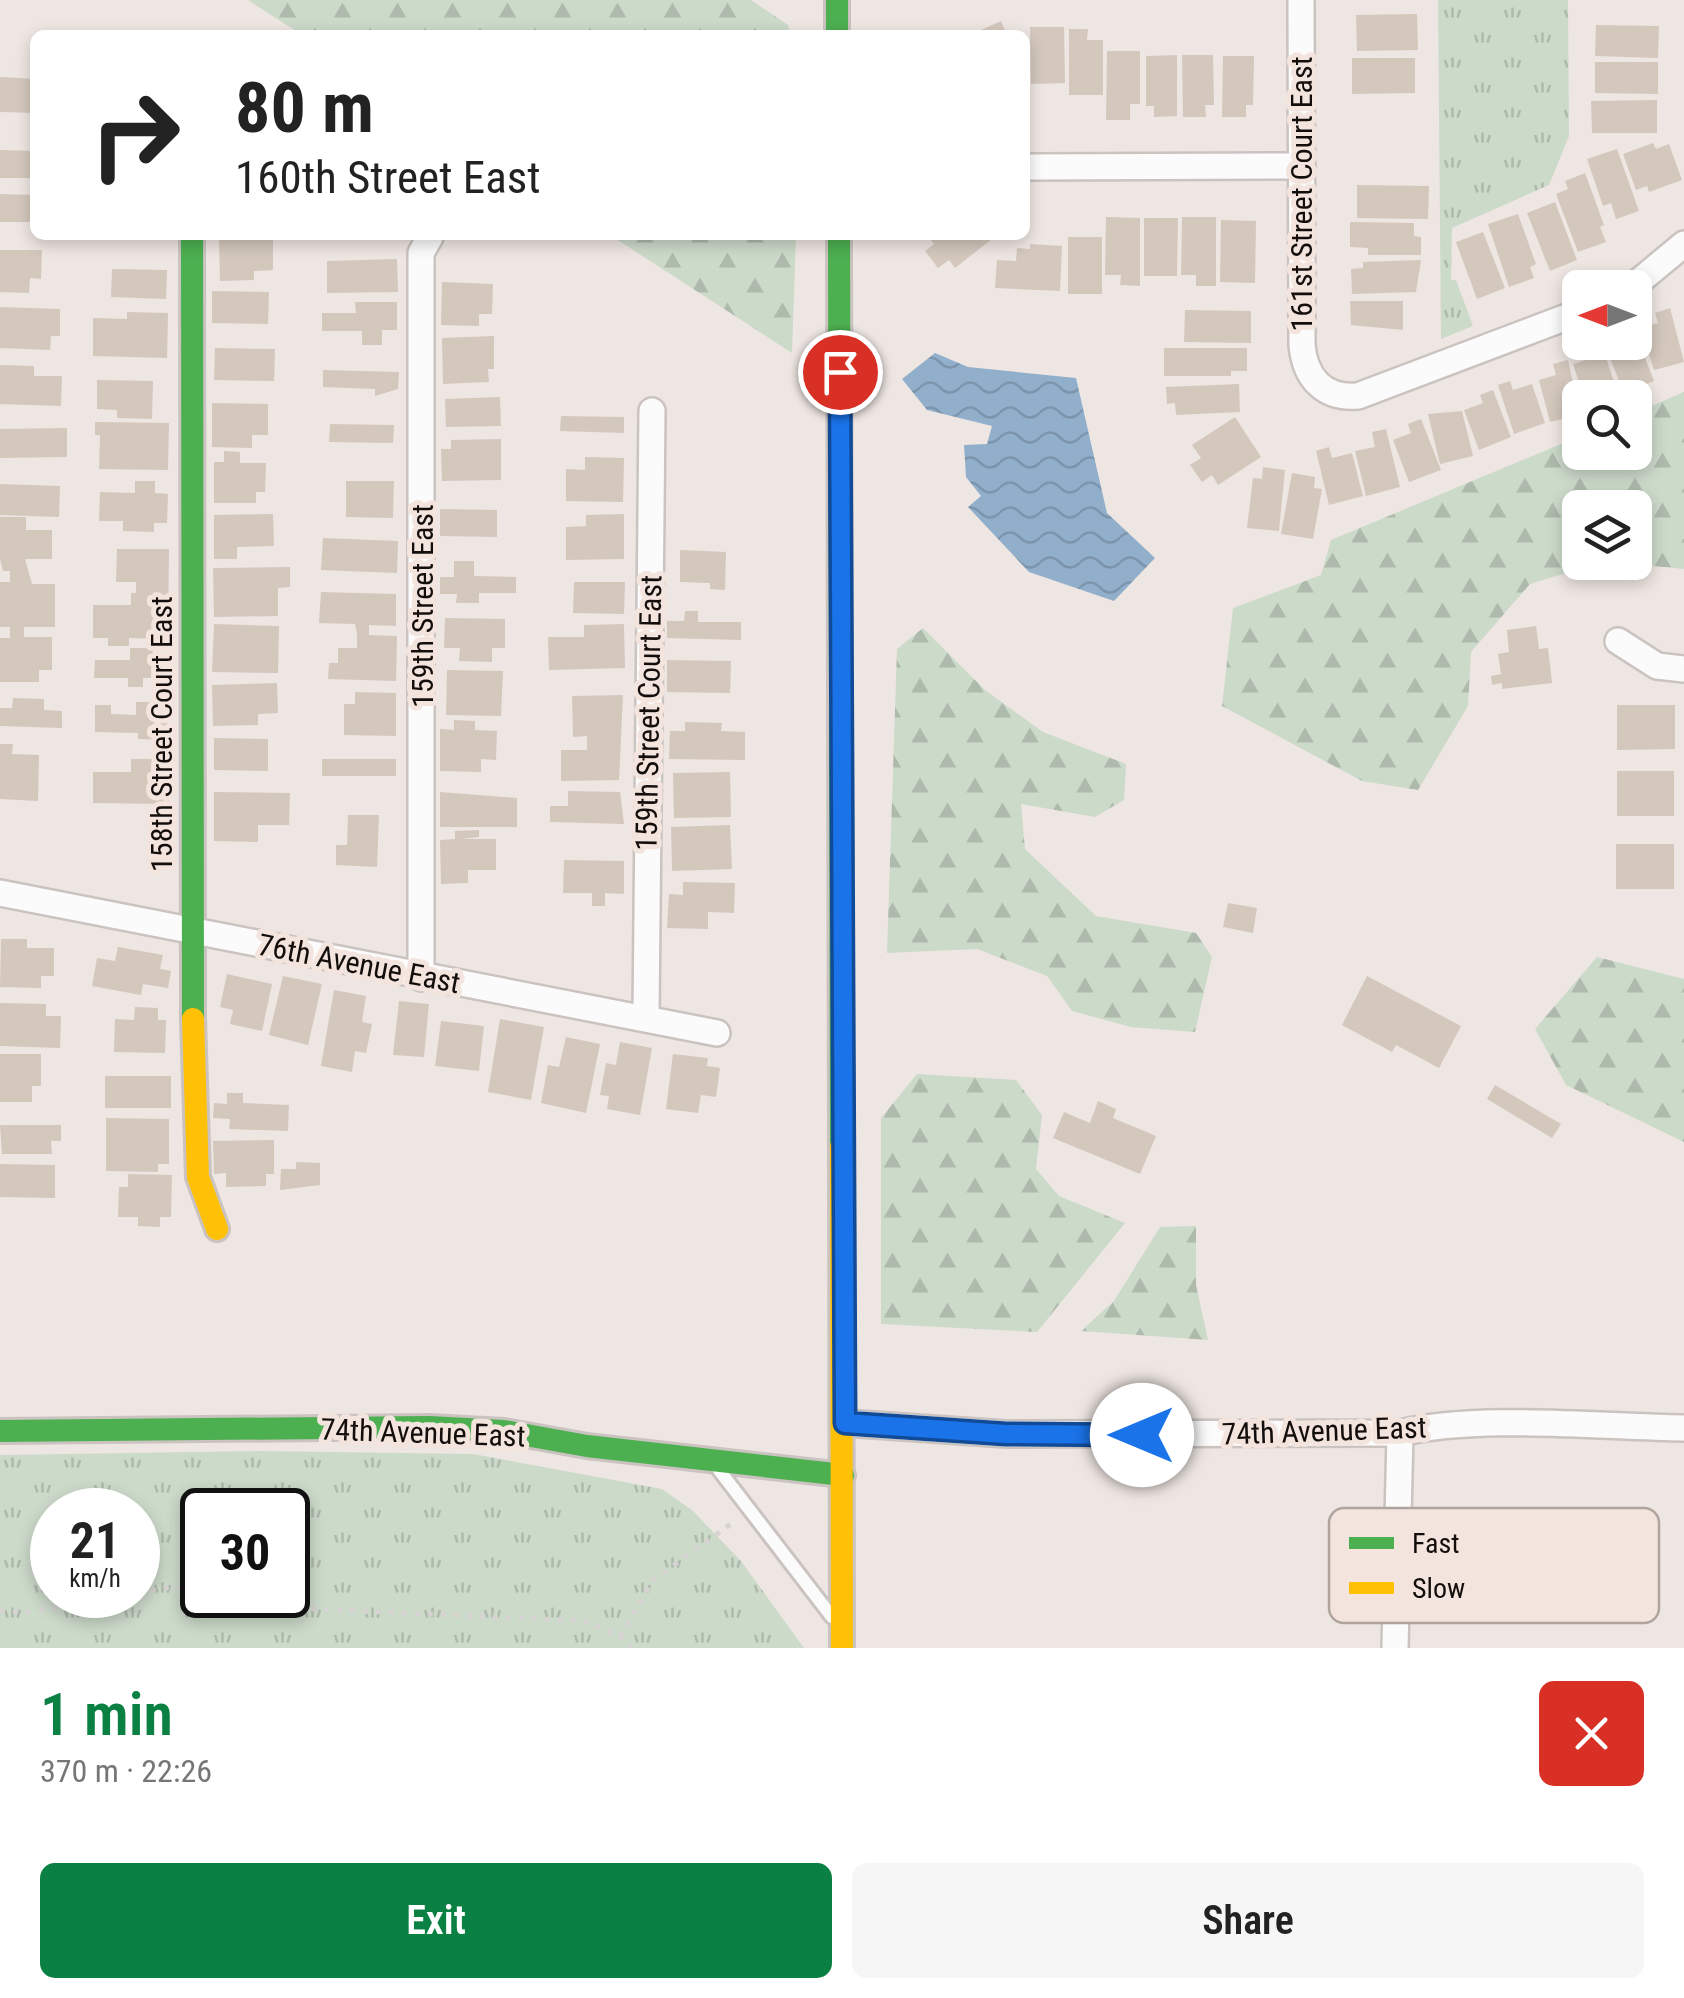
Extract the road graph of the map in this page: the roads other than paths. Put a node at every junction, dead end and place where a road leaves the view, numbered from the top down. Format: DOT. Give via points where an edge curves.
graph roads {
  1 [pos="836,0"];
  2 [pos="1302,0"];
  3 [pos="837,30"];
  4 [pos="1302,166"];
  5 [pos="1031,167"];
  6 [pos="192,240"];
  7 [pos="427,240"];
  8 [pos="840,240"];
  9 [pos="1684,244"];
  10 [pos="1652,270"];
  11 [pos="1562,319"];
  12 [pos="652,411"];
  13 [pos="1618,641"];
  14 [pos="1684,669"];
  15 [pos="0,892"];
  16 [pos="191,931"];
  17 [pos="421,978"];
  18 [pos="646,1016"];
  19 [pos="718,1033"];
  20 [pos="217,1229"];
  21 [pos="845,1423"];
  22 [pos="1684,1428"];
  23 [pos="0,1431"];
  24 [pos="1400,1433"];
  25 [pos="712,1460"];
  26 [pos="844,1475"];
  27 [pos="1398,1508"];
  28 [pos="1396,1623"];
  29 [pos="842,1639"];
  30 [pos="1395,1648"];
  1 -- 3 [label="street"];
  2 -- 4 [label="street, 161st Street Court East"];
  4 -- 5 [label="street"];
  4 -- 11 [label="street, 161st Street Court East" via="1303,360 1328,394 1358,396"];
  6 -- 16 [label="street, 158th Street Court East"];
  7 -- 17 [label="street, 159th Street East" via="421,254"];
  8 -- 21 [label="street"];
  9 -- 10 [label="street"];
  12 -- 18 [label="street, 159th Street Court East"];
  13 -- 14 [label="street" via="1657,666"];
  15 -- 16 [label="street, 76th Avenue East"];
  16 -- 17 [label="street, 76th Avenue East"];
  16 -- 20 [label="street, 158th Street Court East" via="193,1121 198,1176"];
  17 -- 18 [label="street, 76th Avenue East"];
  18 -- 19 [label="street, 76th Avenue East"];
  21 -- 24 [label="street, 74th Avenue East" via="1006,1434"];
  21 -- 26 [label="street"];
  22 -- 24 [label="street, 74th Avenue East" via="1438,1427"];
  23 -- 25 [label="street, 74th Avenue East" via="448,1428"];
  24 -- 27 [label="street"];
  25 -- 26 [label="street, 74th Avenue East"];
  25 -- 29 [label="lane"];
  26 -- 29 [label="street"];
  28 -- 30 [label="street"];
}
